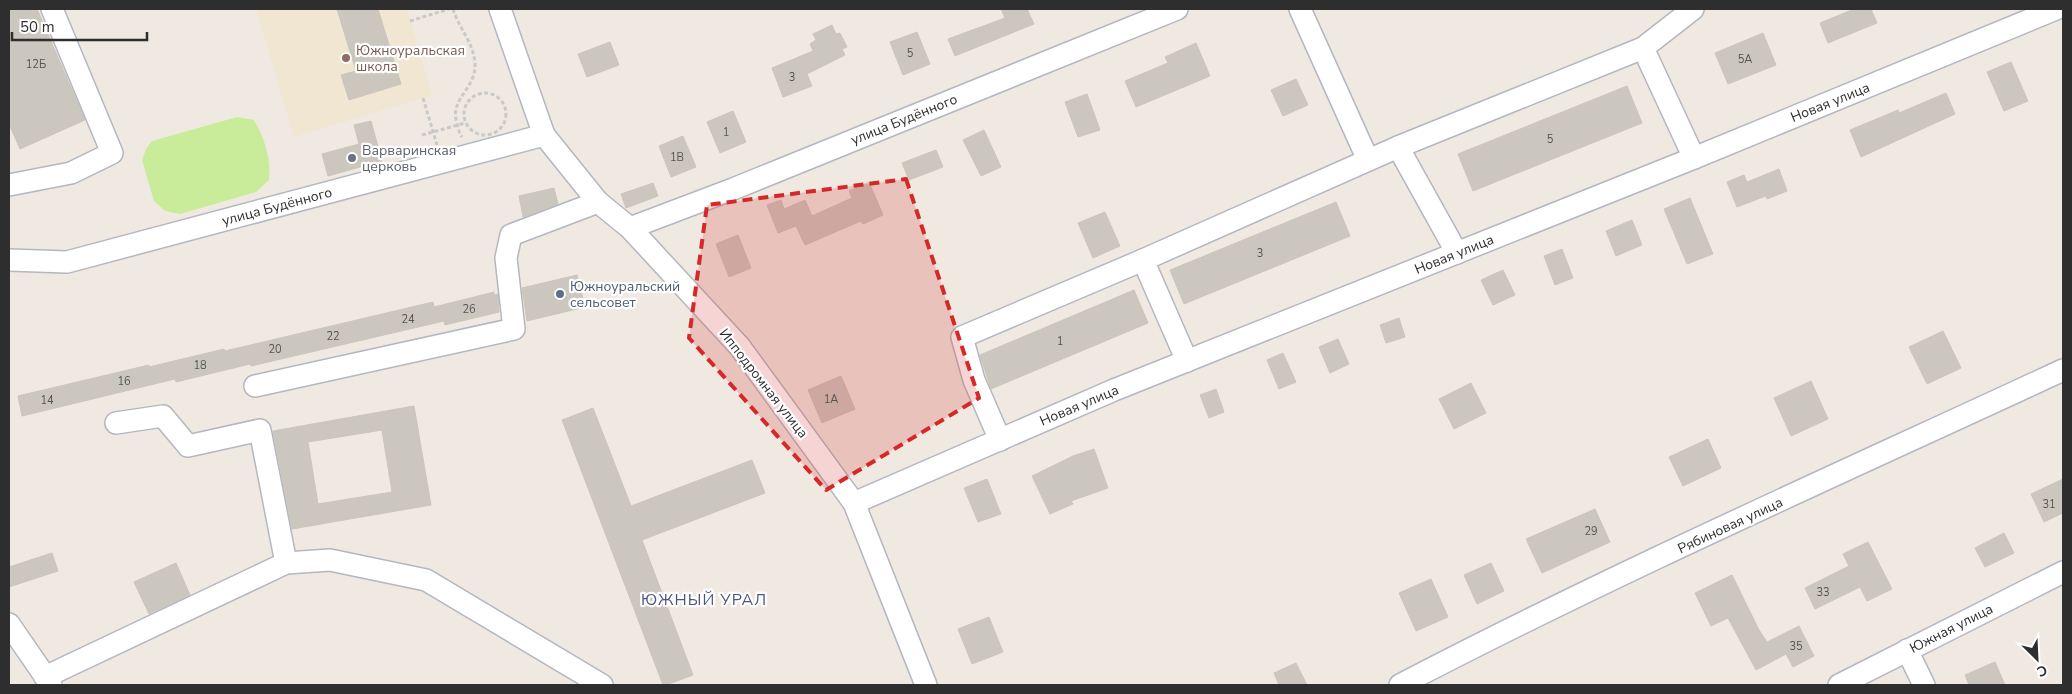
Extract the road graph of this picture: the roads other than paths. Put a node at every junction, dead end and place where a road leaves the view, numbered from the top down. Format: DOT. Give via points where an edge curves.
graph roads {
  1 [pos="52,9"];
  2 [pos="500,9"];
  3 [pos="1177,9"];
  4 [pos="1300,9"];
  5 [pos="1693,9"];
  6 [pos="2056,9"];
  7 [pos="1643,48"];
  8 [pos="544,135"];
  9 [pos="1398,147"];
  10 [pos="1694,158"];
  11 [pos="1368,160"];
  12 [pos="9,185"];
  13 [pos="598,202"];
  14 [pos="630,228"];
  15 [pos="1457,252"];
  16 [pos="9,260"];
  17 [pos="1143,260"];
  18 [pos="1187,361"];
  19 [pos="2063,370"];
  20 [pos="255,386"];
  21 [pos="116,423"];
  22 [pos="1000,440"];
  23 [pos="854,503"];
  24 [pos="286,563"];
  25 [pos="2063,572"];
  26 [pos="9,624"];
  27 [pos="1907,650"];
  28 [pos="48,681"];
  29 [pos="602,685"];
  30 [pos="926,685"];
  31 [pos="1400,685"];
  32 [pos="1839,685"];
  33 [pos="1924,685"];
  1 -- 12 [label="street" via="112,154 71,173"];
  2 -- 8 [label="street, Ипподромная улица"];
  3 -- 14 [label="street, улица Будённого"];
  4 -- 11 [label="street"];
  5 -- 7 [label="street"];
  6 -- 10 [label="street, Новая улица"];
  7 -- 9 [label="street"];
  7 -- 10 [label="street"];
  8 -- 13 [label="street, Ипподромная улица"];
  8 -- 16 [label="street, улица Будённого" via="67,262"];
  9 -- 11 [label="street"];
  9 -- 15 [label="street"];
  10 -- 15 [label="street, Новая улица"];
  11 -- 17 [label="street"];
  13 -- 14 [label="street, Ипподромная улица"];
  13 -- 20 [label="street" via="511,235 506,258 514,329"];
  14 -- 23 [label="street, Ипподромная улица" via="740,347"];
  15 -- 18 [label="street, Новая улица"];
  17 -- 18 [label="street"];
  17 -- 22 [label="street" via="962,337 974,380"];
  18 -- 22 [label="street, Новая улица"];
  19 -- 31 [label="street, Рябиновая улица" via="1673,552"];
  21 -- 24 [label="street" via="162,416 188,446 260,430"];
  22 -- 23 [label="street, Новая улица"];
  23 -- 30 [label="street, Ипподромная улица"];
  24 -- 28 [label="street"];
  24 -- 29 [label="street" via="330,560 426,580"];
  25 -- 27 [label="street, Южная улица"];
  26 -- 28 [label="street"];
  27 -- 32 [label="street, Южная улица"];
  27 -- 33 [label="street"];
}
